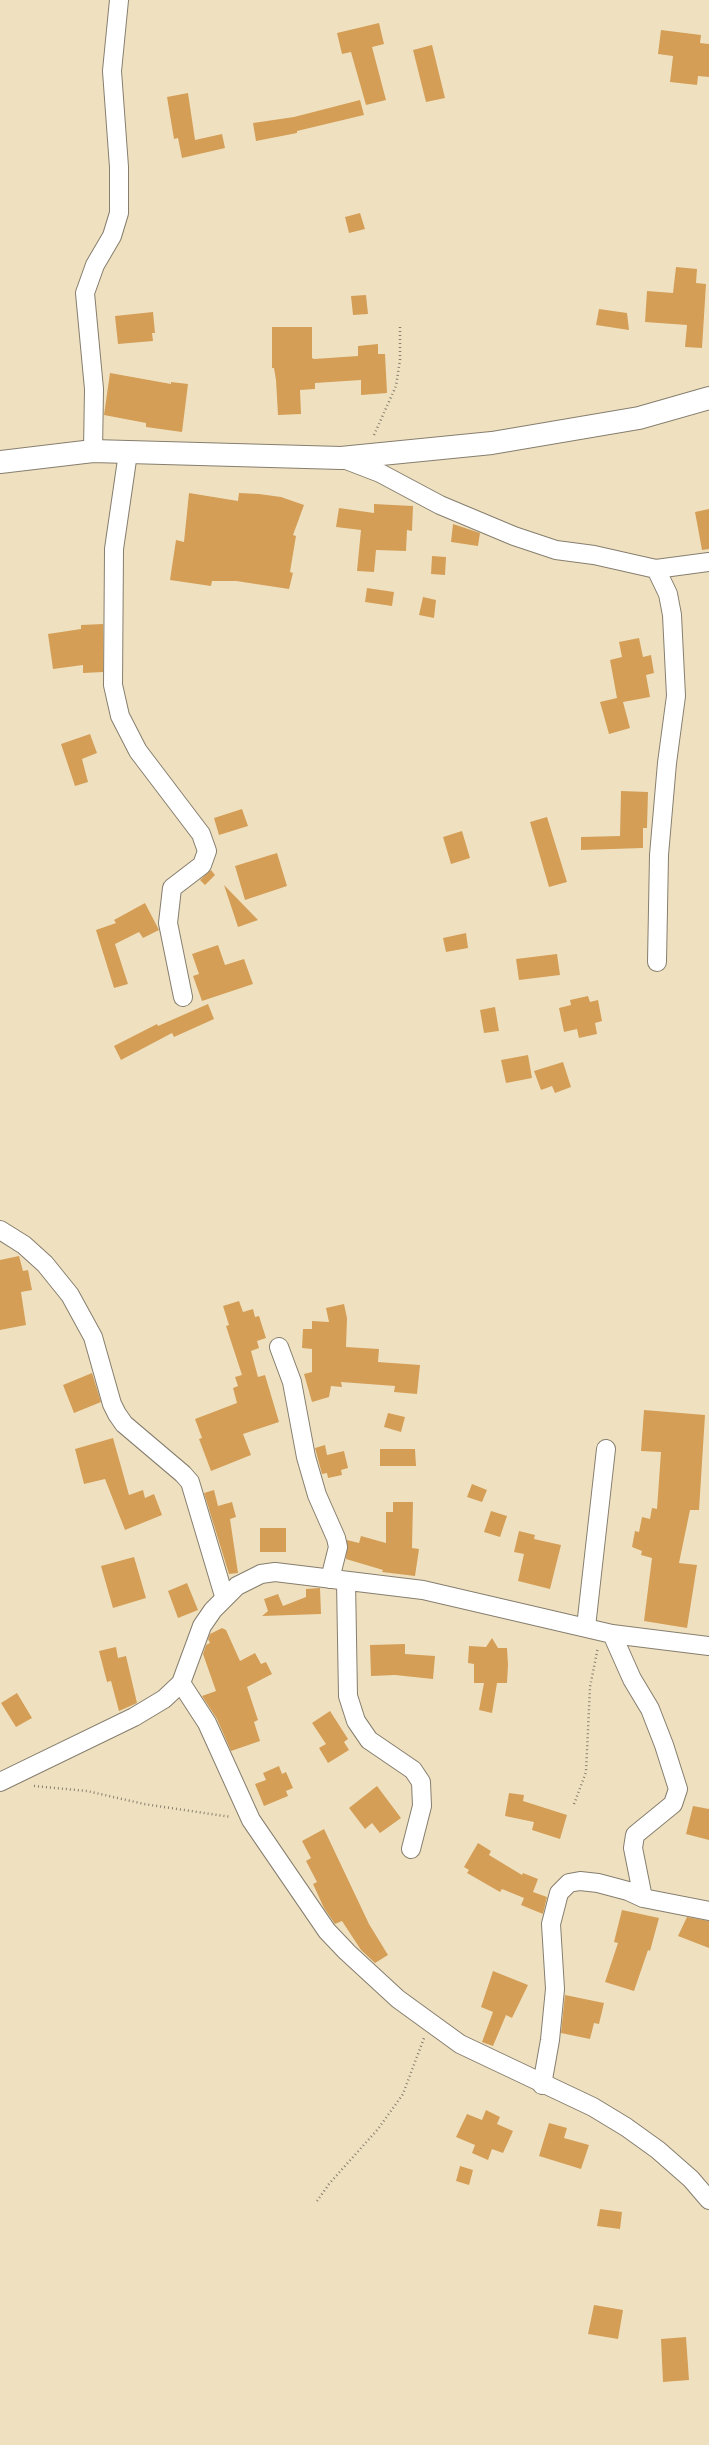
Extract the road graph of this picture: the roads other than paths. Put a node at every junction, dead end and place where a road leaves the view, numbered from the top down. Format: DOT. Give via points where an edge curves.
graph roads {
  1 [pos="119,0"];
  2 [pos="709,398"];
  3 [pos="93,451"];
  4 [pos="128,453"];
  5 [pos="341,458"];
  6 [pos="0,462"];
  7 [pos="709,562"];
  8 [pos="656,570"];
  9 [pos="656,962"];
  10 [pos="184,997"];
  11 [pos="0,1230"];
  12 [pos="279,1347"];
  13 [pos="606,1449"];
  14 [pos="338,1580"];
  15 [pos="224,1596"];
  16 [pos="600,1631"];
  17 [pos="709,1646"];
  18 [pos="181,1683"];
  19 [pos="0,1782"];
  20 [pos="411,1849"];
  21 [pos="643,1898"];
  22 [pos="709,1911"];
  23 [pos="542,2085"];
  24 [pos="709,2200"];
  1 -- 3 [label="street" via="112,70 119,167 119,213 112,236 95,265 85,293 94,389"];
  2 -- 5 [label="street" via="639,418 492,443"];
  3 -- 4 [label="street"];
  3 -- 6 [label="street"];
  4 -- 5 [label="street"];
  4 -- 10 [label="street" via="114,549 112,685 120,716 138,751 201,834 207,851 202,865 172,888 168,923"];
  5 -- 8 [label="street" via="380,473 440,505 514,536 556,550"];
  7 -- 8 [label="street"];
  8 -- 9 [label="street" via="668,594 672,615 676,688 659,855"];
  11 -- 15 [label="street" via="24,1245 45,1264 70,1294 93,1337 112,1404 124,1424 190,1482"];
  12 -- 14 [label="street" via="292,1382 306,1457 317,1495 336,1538"];
  13 -- 16 [label="street"];
  14 -- 15 [label="street" via="275,1572 250,1578"];
  14 -- 16 [label="street" via="423,1590"];
  14 -- 20 [label="street" via="348,1696 356,1721 370,1740 413,1770 421,1782 422,1806"];
  15 -- 18 [label="street" via="202,1626"];
  16 -- 17 [label="street"];
  16 -- 21 [label="street" via="650,1708 678,1789 673,1804 635,1835 633,1848"];
  18 -- 19 [label="street" via="164,1699 134,1717"];
  18 -- 23 [label="street" via="207,1724 251,1820 327,1931 398,1999 460,2044"];
  21 -- 22 [label="street"];
  21 -- 23 [label="street" via="628,1891 580,1881 569,1883 559,1893 551,1924 555,1989"];
  23 -- 24 [label="street" via="594,2107 626,2127 691,2179"];
}
